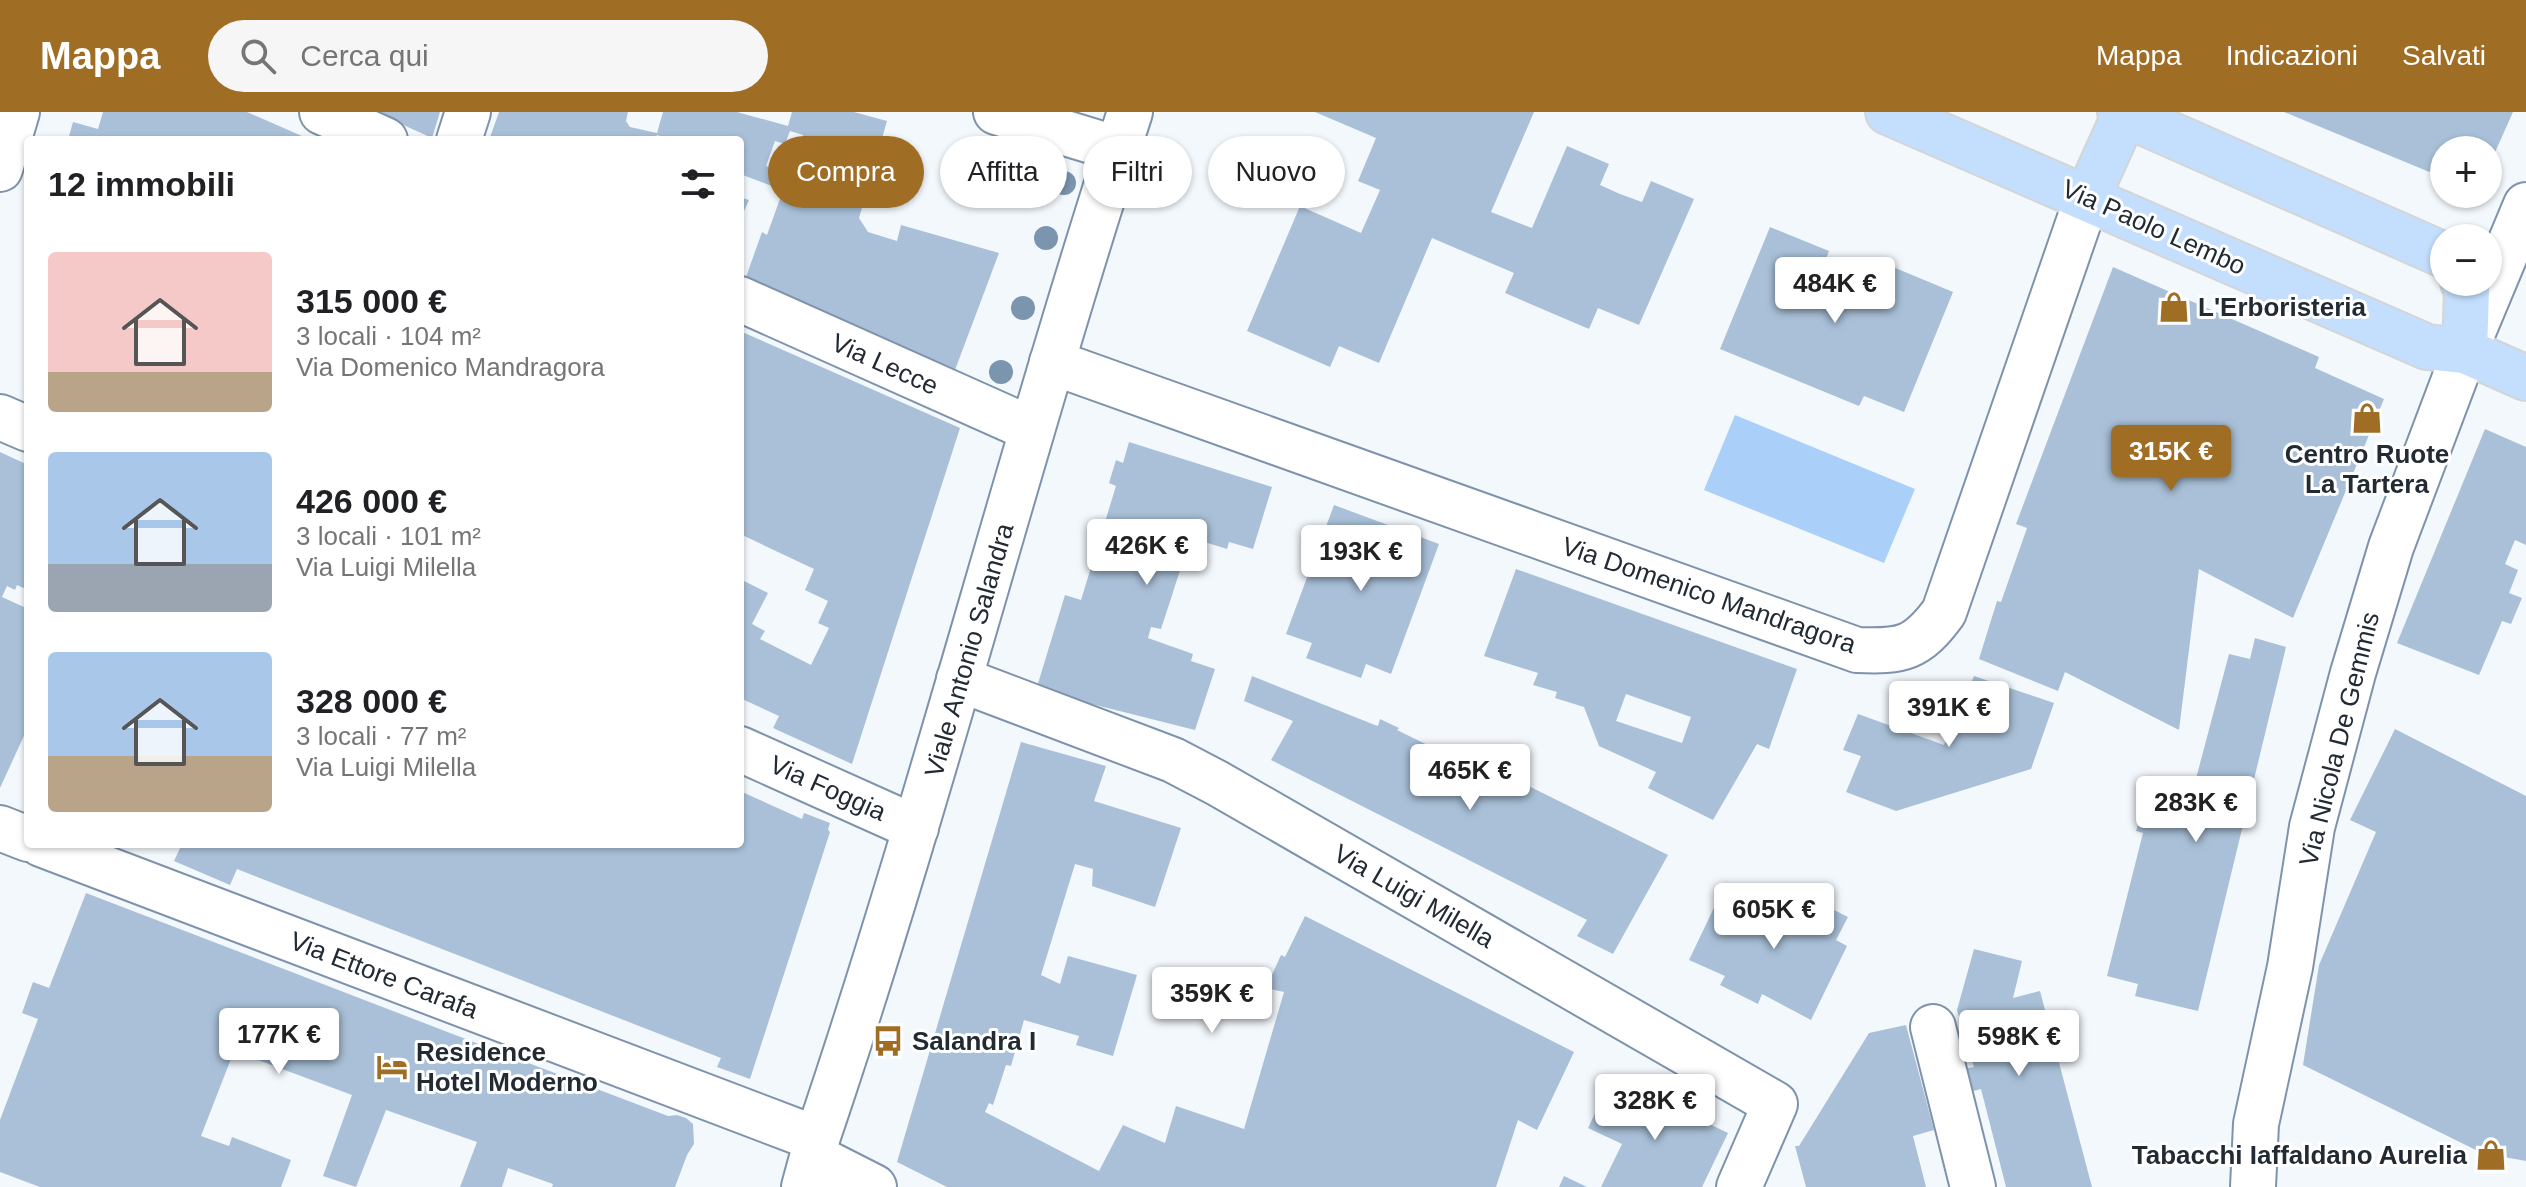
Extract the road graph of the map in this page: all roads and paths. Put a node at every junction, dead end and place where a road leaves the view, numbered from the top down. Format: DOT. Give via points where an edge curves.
graph roads {
  1 [pos="17,112"];
  2 [pos="322,112"];
  3 [pos="468,112"];
  4 [pos="996,112"];
  5 [pos="1888,112"];
  6 [pos="2122,113"];
  7 [pos="1124,130"];
  8 [pos="376,136"];
  9 [pos="460,136"];
  10 [pos="0,169"];
  11 [pos="2087,198"];
  12 [pos="2526,205"];
  13 [pos="2430,249"];
  14 [pos="2467,296"];
  15 [pos="744,301"];
  16 [pos="2465,351"];
  17 [pos="1052,362"];
  18 [pos="2526,378"];
  19 [pos="0,417"];
  20 [pos="24,427"];
  21 [pos="1031,429"];
  22 [pos="959,679"];
  23 [pos="744,751"];
  24 [pos="0,828"];
  25 [pos="916,828"];
  26 [pos="24,837"];
  27 [pos="64,848"];
  28 [pos="137,861"];
  29 [pos="1933,1027"];
  30 [pos="811,1161"];
  31 [pos="874,1187"];
  32 [pos="1739,1187"];
  33 [pos="1973,1187"];
  34 [pos="2253,1187"];
  1 -- 10 [label="street"];
  2 -- 8 [label="street"];
  3 -- 9 [label="street"];
  4 -- 7 [label="street"];
  5 -- 11 [label="main road, Via Paolo Lembo"];
  6 -- 11 [label="main road"];
  6 -- 13 [label="main road"];
  7 -- 17 [label="street, Viale Antonio Salandra"];
  11 -- 16 [label="main road, Via Paolo Lembo" via="2427,347"];
  11 -- 17 [label="street, Via Domenico Mandragora" via="1944,612 1929,633 1908,647 1885,651 1857,650"];
  12 -- 16 [label="street, Via Nicola De Gemmis"];
  14 -- 16 [label="main road"];
  15 -- 21 [label="street, Via Lecce"];
  16 -- 18 [label="main road, Via Paolo Lembo"];
  16 -- 34 [label="street, Via Nicola De Gemmis" via="2391,547 2312,827 2290,967 2256,1124"];
  17 -- 21 [label="street, Viale Antonio Salandra"];
  19 -- 20 [label="street"];
  21 -- 22 [label="street, Viale Antonio Salandra"];
  22 -- 25 [label="street, Viale Antonio Salandra"];
  22 -- 32 [label="street, Via Luigi Milella" via="1173,760 1775,1104"];
  23 -- 25 [label="street, Via Foggia"];
  24 -- 26 [label="street"];
  25 -- 30 [label="street, Viale Antonio Salandra"];
  27 -- 28 [label="street, Via Ettore Carafa"];
  28 -- 30 [label="street, Via Ettore Carafa"];
  29 -- 33 [label="street"];
  30 -- 31 [label="street, Via Ettore Carafa"];
}
